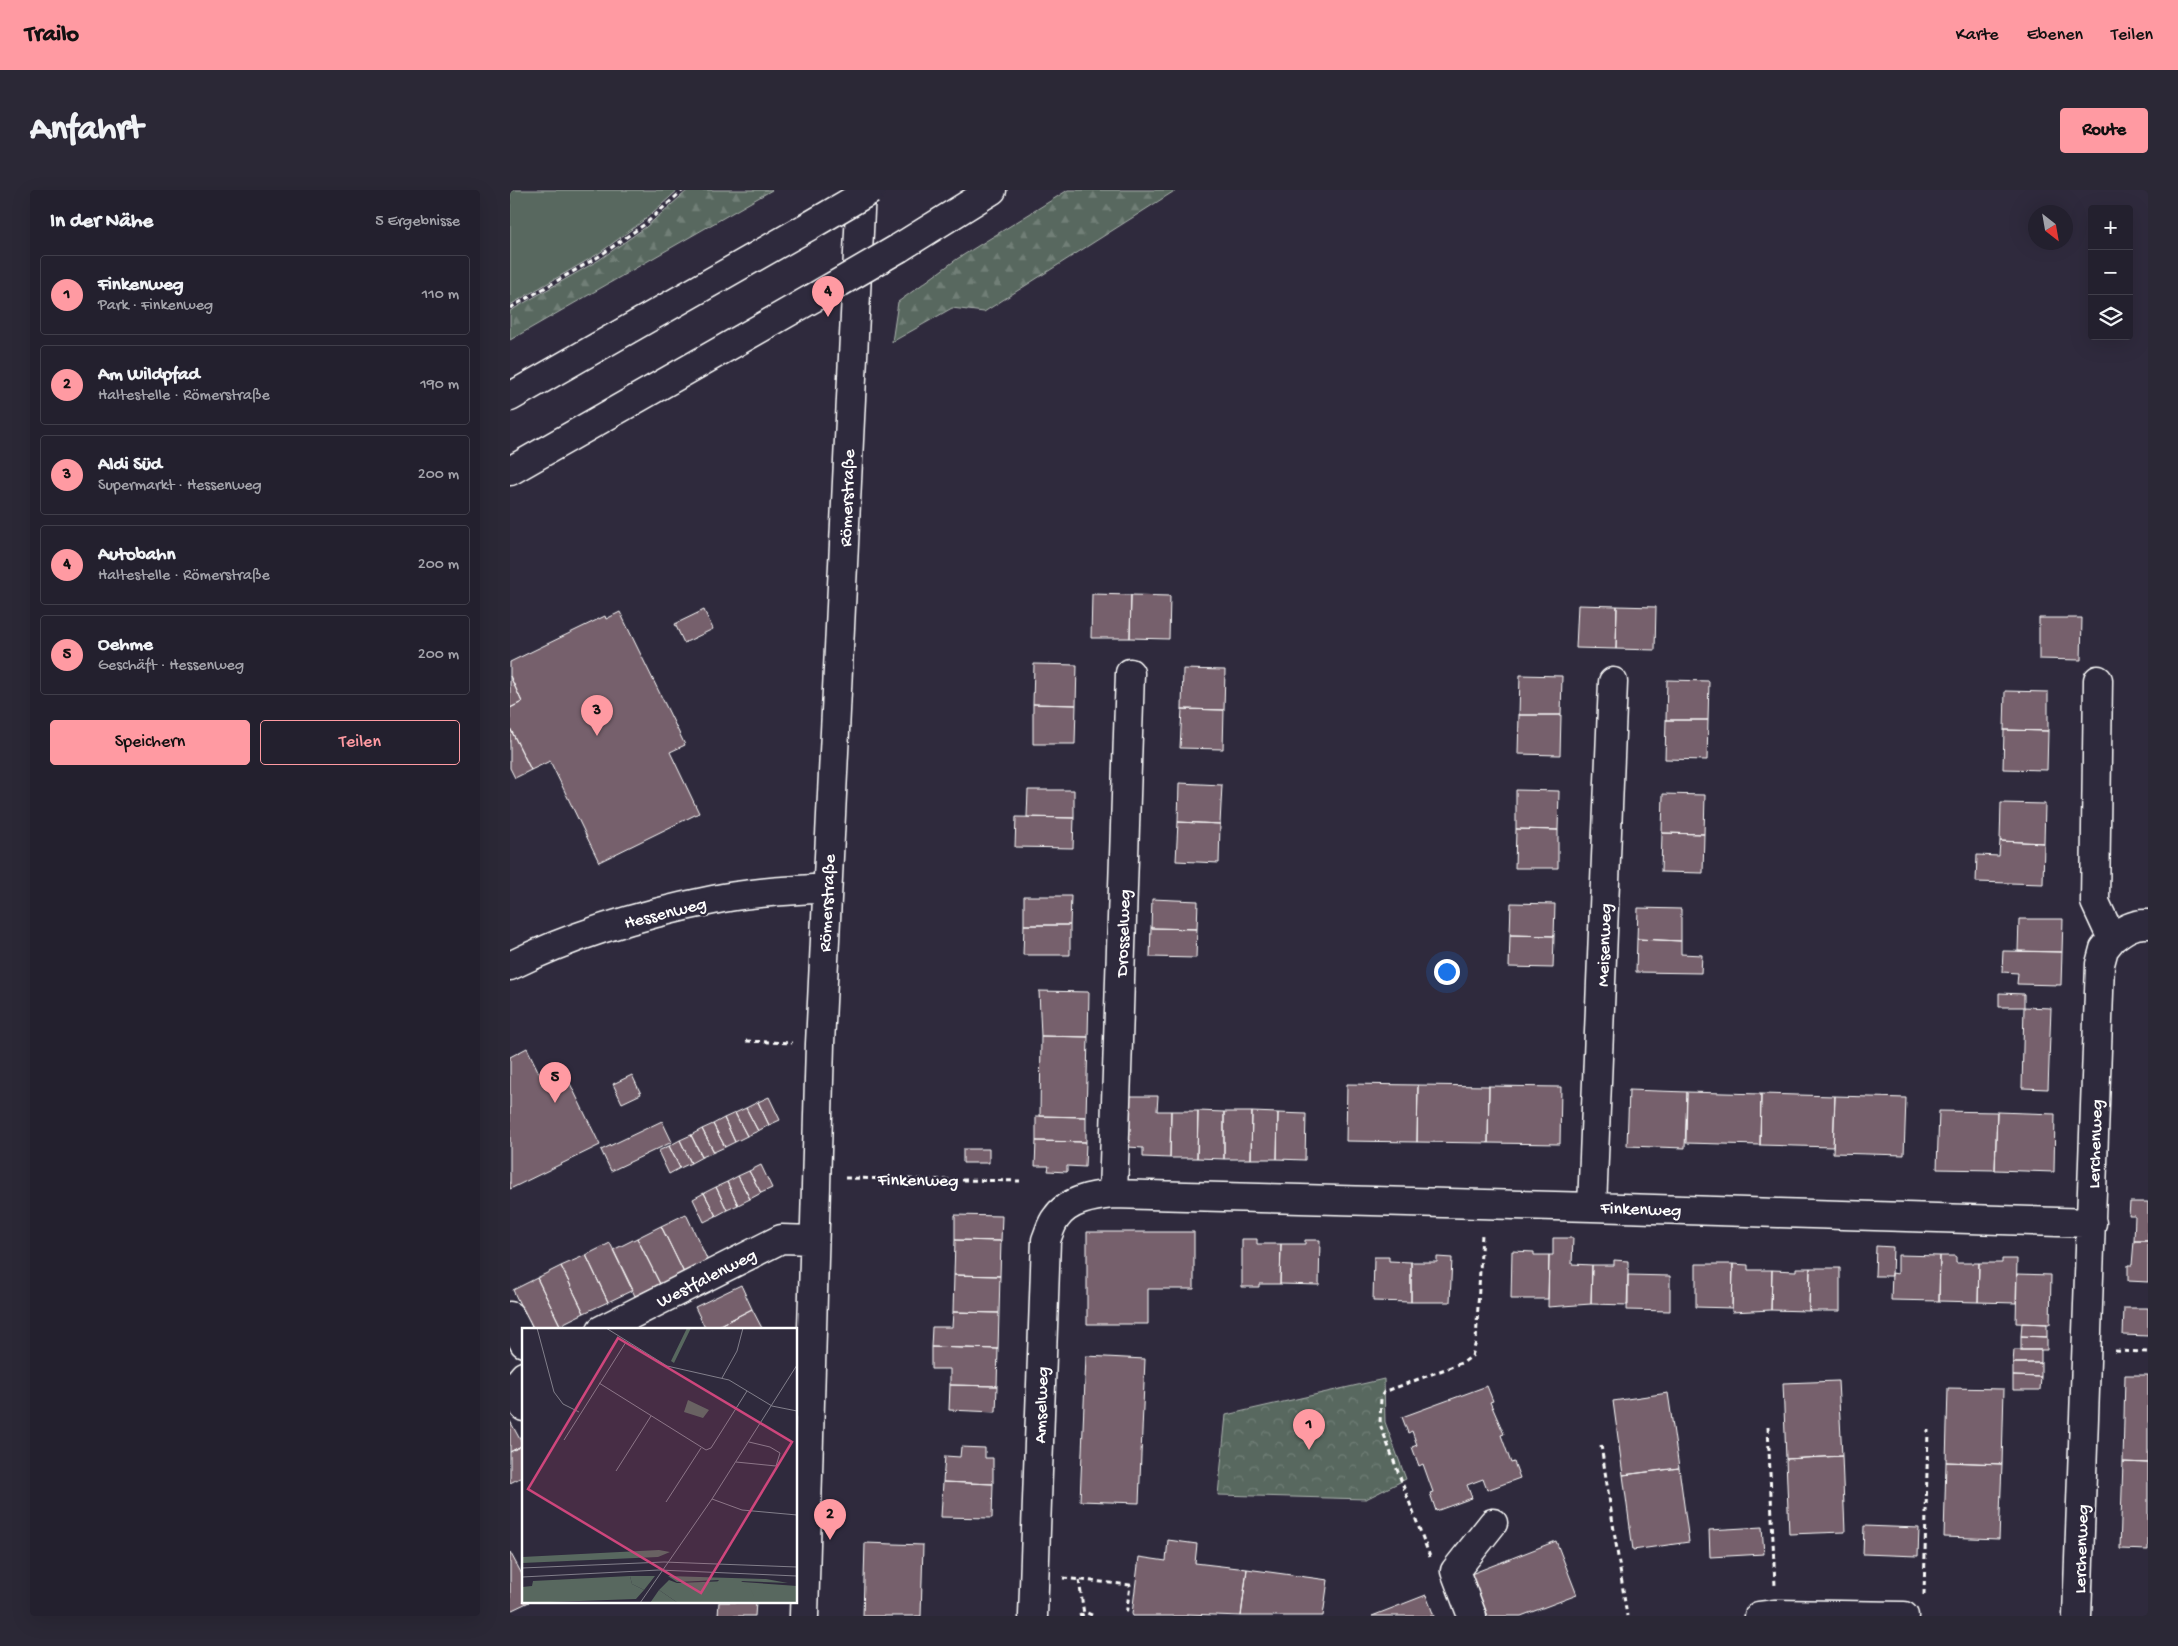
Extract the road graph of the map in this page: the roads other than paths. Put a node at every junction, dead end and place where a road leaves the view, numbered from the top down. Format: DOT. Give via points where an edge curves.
graph roads {
  1 [pos="861,190"];
  2 [pos="870,190"];
  3 [pos="992,190"];
  4 [pos="510,397"];
  5 [pos="510,471"];
  6 [pos="1130,672"];
  7 [pos="2098,680"];
  8 [pos="1613,682"];
  9 [pos="827,888"];
  10 [pos="2148,924"];
  11 [pos="2112,939"];
  12 [pos="510,966"];
  13 [pos="1113,1194"];
  14 [pos="1072,1204"];
  15 [pos="1592,1207"];
  16 [pos="2092,1223"];
  17 [pos="814,1240"];
  18 [pos="510,1316"];
  19 [pos="605,1328"];
  20 [pos="522,1339"];
  21 [pos="522,1378"];
  22 [pos="522,1402"];
  23 [pos="803,1434"];
  24 [pos="1493,1523"];
  25 [pos="801,1530"];
  26 [pos="1767,1615"];
  27 [pos="804,1616"];
  28 [pos="1034,1616"];
  29 [pos="1472,1616"];
  30 [pos="1904,1616"];
  31 [pos="2077,1616"];
  1 -- 9 [label="main road, Römerstraße"];
  2 -- 4 [label="main road, bridge"];
  3 -- 5 [label="main road, bridge" via="899,248"];
  6 -- 13 [label="main road, Drosselweg"];
  7 -- 11 [label="main road" via="2095,902"];
  8 -- 15 [label="main road, Meisenweg"];
  9 -- 12 [label="main road, Hessenweg" via="714,899 615,924 542,950"];
  9 -- 17 [label="main road, Römerstraße"];
  10 -- 11 [label="main road" via="2125,929"];
  11 -- 16 [label="main road, Lerchenweg" via="2104,949 2100,964"];
  13 -- 14 [label="main road, Finkenweg" via="1090,1197"];
  13 -- 15 [label="main road, Finkenweg"];
  14 -- 28 [label="main road, Amselweg" via="1056,1217 1046,1240"];
  15 -- 16 [label="main road, Finkenweg"];
  16 -- 31 [label="main road, Lerchenweg"];
  17 -- 19 [label="main road, Westfalenweg" via="781,1239"];
  17 -- 23 [label="main road, Römerstraße"];
  18 -- 20 [label="main road"];
  21 -- 22 [label="main road" via="519,1382"];
  23 -- 25 [label="main road, Römerstraße"];
  24 -- 29 [label="main road" via="1455,1571"];
  25 -- 27 [label="main road, Römerstraße"];
  26 -- 30 [label="main road"];
}
